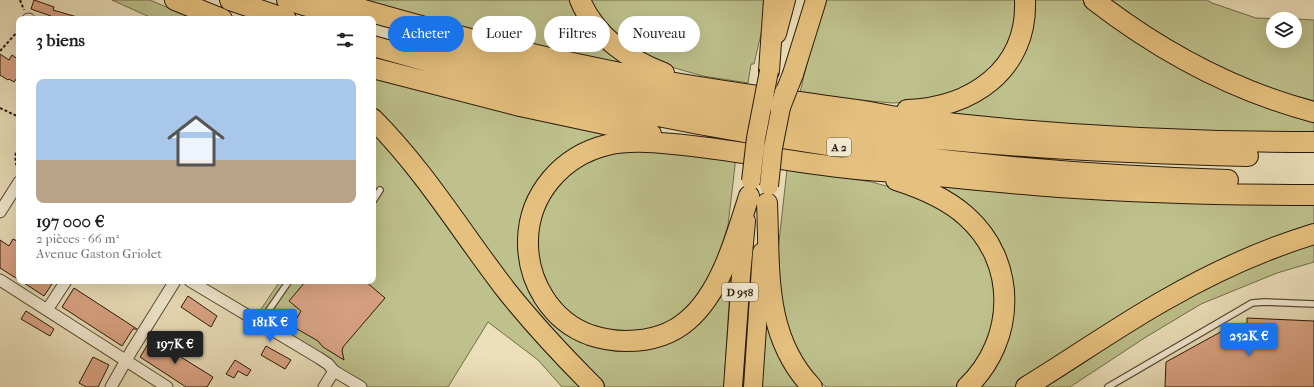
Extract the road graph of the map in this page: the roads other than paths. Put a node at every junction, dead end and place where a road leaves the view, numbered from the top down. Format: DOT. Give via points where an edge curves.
graph roads {
  1 [pos="175,0"];
  2 [pos="230,0"];
  3 [pos="287,0"];
  4 [pos="330,0"];
  5 [pos="580,0"];
  6 [pos="774,0"];
  7 [pos="786,0"];
  8 [pos="806,0"];
  9 [pos="816,0"];
  10 [pos="1025,0"];
  11 [pos="1094,0"];
  12 [pos="199,10"];
  13 [pos="211,16"];
  14 [pos="214,16"];
  15 [pos="277,16"];
  16 [pos="339,16"];
  17 [pos="376,27"];
  18 [pos="376,47"];
  19 [pos="376,69"];
  20 [pos="783,73"];
  21 [pos="712,88"];
  22 [pos="780,107"];
  23 [pos="851,109"];
  24 [pos="1314,112"];
  25 [pos="376,122"];
  26 [pos="1314,142"];
  27 [pos="705,147"];
  28 [pos="1314,156"];
  29 [pos="849,169"];
  30 [pos="1314,182"];
  31 [pos="16,187"];
  32 [pos="750,188"];
  33 [pos="380,190"];
  34 [pos="768,195"];
  35 [pos="1314,195"];
  36 [pos="376,196"];
  37 [pos="0,212"];
  38 [pos="1314,234"];
  39 [pos="0,280"];
  40 [pos="64,284"];
  41 [pos="173,284"];
  42 [pos="195,284"];
  43 [pos="287,284"];
  44 [pos="1314,304"];
  45 [pos="47,310"];
  46 [pos="260,323"];
  47 [pos="126,360"];
  48 [pos="334,371"];
  49 [pos="111,387"];
  50 [pos="167,387"];
  51 [pos="324,387"];
  52 [pos="361,387"];
  53 [pos="594,387"];
  54 [pos="733,387"];
  55 [pos="753,387"];
  56 [pos="812,387"];
  57 [pos="967,387"];
  58 [pos="1026,387"];
  59 [pos="1108,387"];
  1 -- 12 [label="highway"];
  2 -- 15 [label="highway"];
  3 -- 16 [label="highway"];
  4 -- 21 [label="highway" via="496,46 639,76"];
  5 -- 21 [label="highway" via="599,30 629,56 654,69"];
  6 -- 20 [label="highway"];
  7 -- 20 [label="main road, D 958"];
  8 -- 20 [label="main road, D 958"];
  9 -- 20 [label="highway"];
  10 -- 23 [label="highway" via="1024,23 1017,48 1005,67 981,88 956,101 933,108"];
  11 -- 24 [label="highway" via="1159,46 1209,72 1262,95"];
  12 -- 13 [label="highway"];
  12 -- 14 [label="highway"];
  17 -- 28 [label="highway, A 2" via="466,53 586,82 689,103 834,127 946,140 1079,150 1192,155"];
  18 -- 30 [label="highway, A 2" via="472,74 610,107 730,130 829,145 1050,170 1151,177"];
  19 -- 27 [label="highway" via="520,106"];
  20 -- 22 [label="highway, bridge"];
  20 -- 32 [label="main road, D 958, bridge" via="756,138"];
  21 -- 23 [label="highway"];
  22 -- 34 [label="main road, D 958, bridge"];
  23 -- 26 [label="highway" via="900,118 1026,131 1186,140"];
  25 -- 53 [label="highway" via="424,177 525,314"];
  27 -- 29 [label="highway"];
  27 -- 32 [label="highway" via="638,142 613,144 581,155 553,176 542,190 530,221 528,255 532,274 540,291 549,306 563,319 593,336 623,341 662,336 681,326 702,306 715,284 732,249"];
  29 -- 35 [label="highway" via="1109,190"];
  29 -- 57 [label="highway" via="905,183 938,197 967,217 990,247 1002,279 1004,316 998,341 990,358 980,374"];
  31 -- 37 [label="street"];
  32 -- 54 [label="main road, D 958"];
  33 -- 36 [label="lane"];
  34 -- 55 [label="main road, D 958" via="758,292"];
  34 -- 56 [label="highway" via="770,286 774,316 786,352"];
  38 -- 58 [label="highway" via="1264,252 1189,287"];
  39 -- 45 [label="street"];
  40 -- 45 [label="street"];
  41 -- 47 [label="street"];
  42 -- 46 [label="street"];
  43 -- 46 [label="lane"];
  44 -- 59 [label="lane" via="1252,303"];
  45 -- 47 [label="street"];
  46 -- 48 [label="street" via="325,362"];
  47 -- 49 [label="street"];
  47 -- 50 [label="street"];
  48 -- 51 [label="street"];
  48 -- 52 [label="street"];
}
